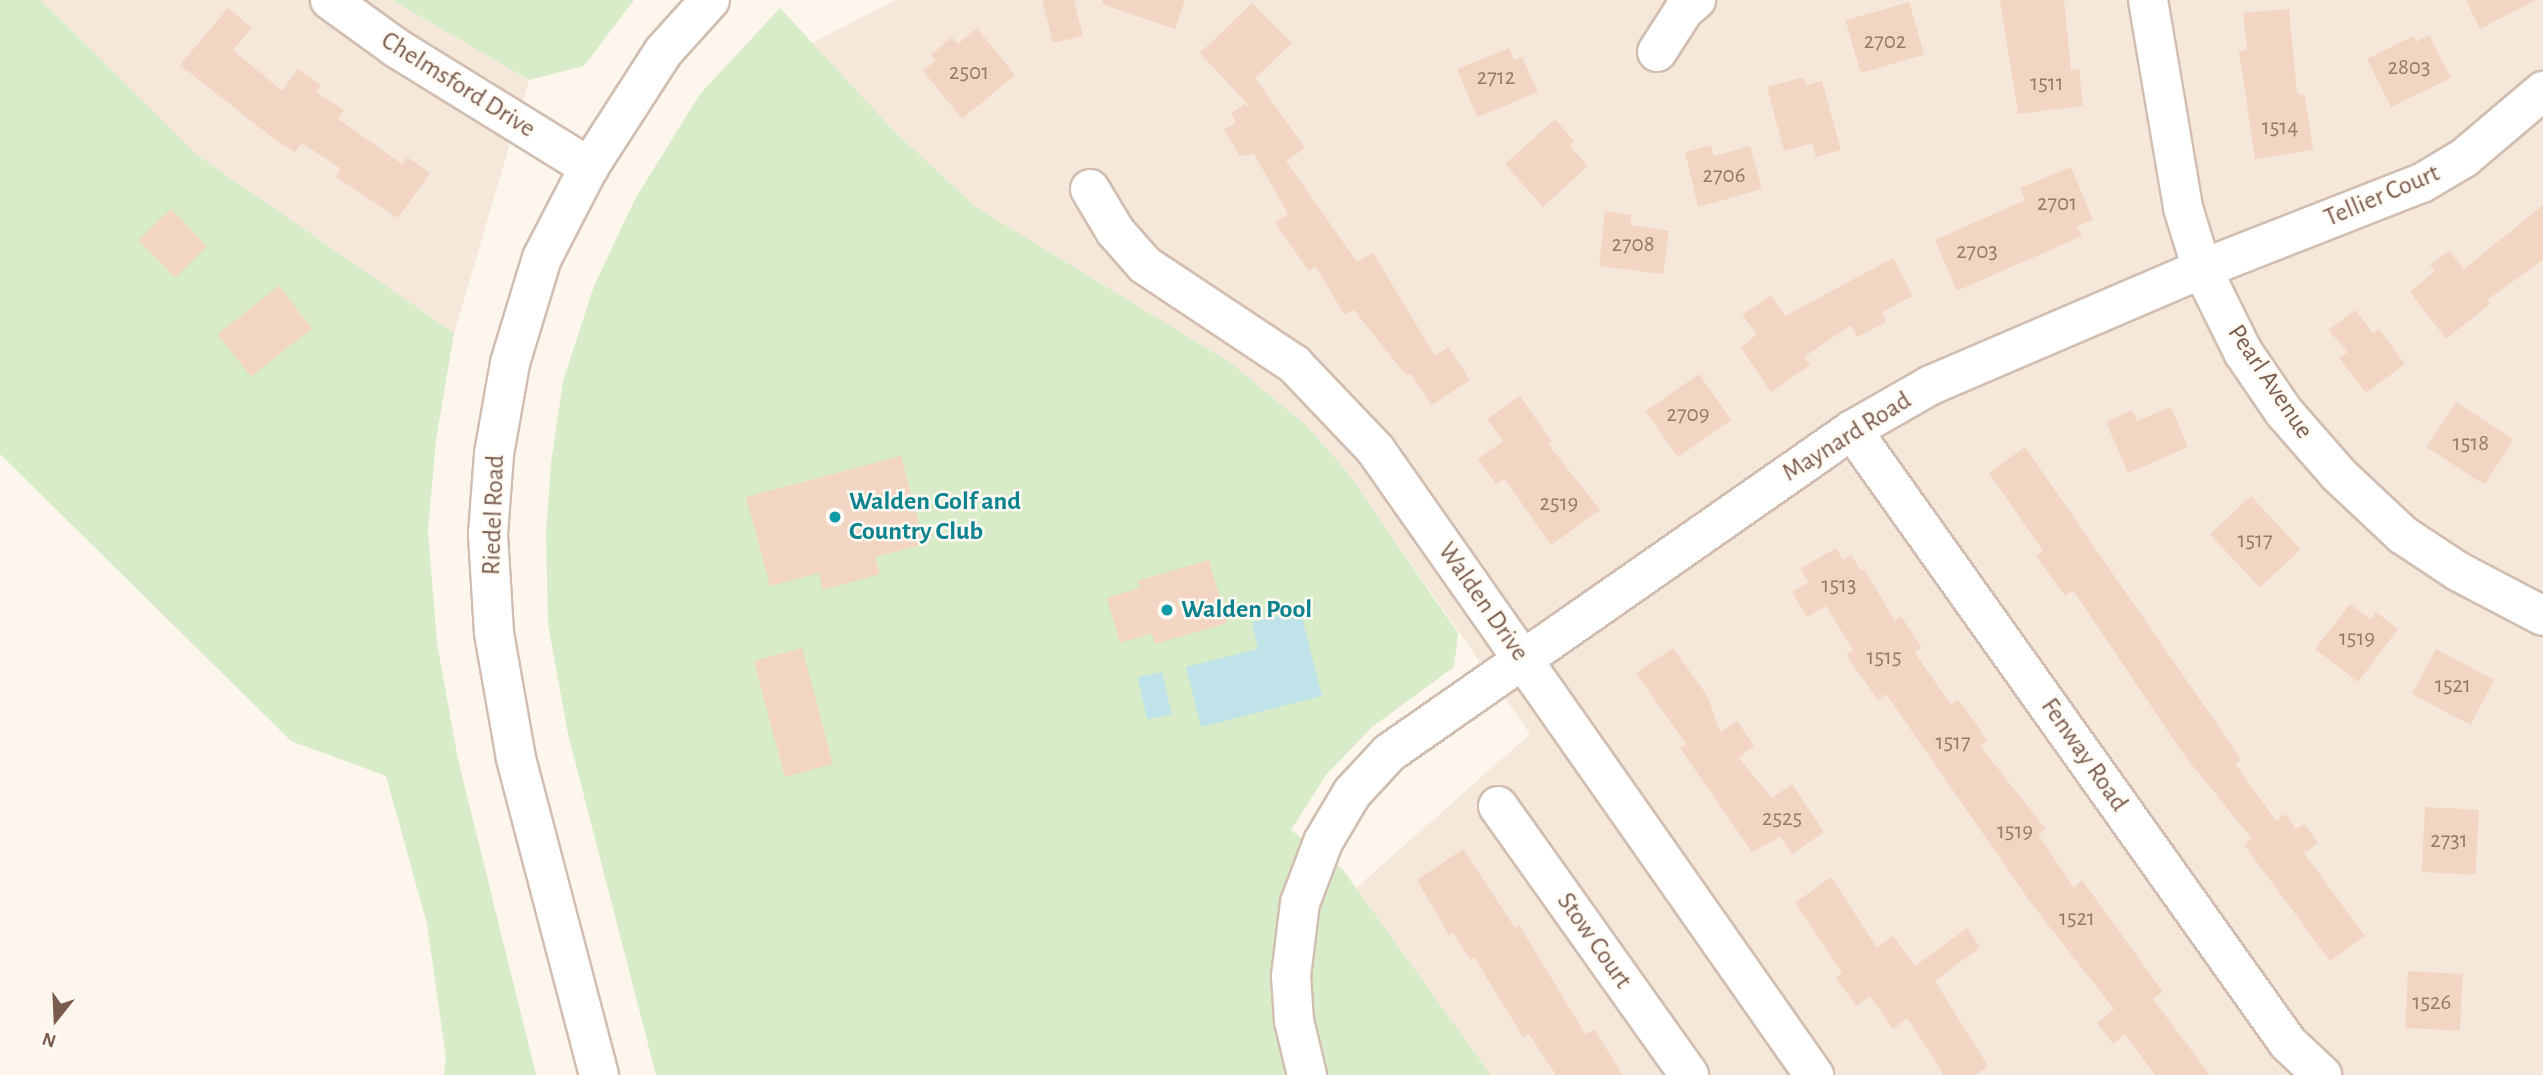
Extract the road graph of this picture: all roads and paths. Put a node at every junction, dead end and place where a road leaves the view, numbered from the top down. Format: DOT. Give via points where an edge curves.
graph roads {
  1 [pos="330,0"];
  2 [pos="710,0"];
  3 [pos="1696,0"];
  4 [pos="2148,0"];
  5 [pos="1657,52"];
  6 [pos="2543,91"];
  7 [pos="589,167"];
  8 [pos="1090,190"];
  9 [pos="2202,269"];
  10 [pos="1852,430"];
  11 [pos="2543,615"];
  12 [pos="1523,659"];
  13 [pos="1498,806"];
  14 [pos="599,1075"];
  15 [pos="1307,1075"];
  16 [pos="1689,1075"];
  17 [pos="1814,1075"];
  18 [pos="2322,1075"];
  1 -- 7 [label="street, Chelmsford Drive" via="398,49"];
  2 -- 7 [label="street, Riedel Road" via="663,52"];
  3 -- 5 [label="street"];
  4 -- 9 [label="street, Pearl Avenue" via="2168,135"];
  6 -- 9 [label="street, Tellier Court" via="2464,158 2422,183"];
  7 -- 14 [label="street, Riedel Road" via="542,258 510,363 494,454 488,534 494,633 516,758"];
  8 -- 12 [label="street, Walden Drive" via="1115,231 1145,265 1260,340 1332,399 1375,449"];
  9 -- 10 [label="street, Maynard Road" via="1931,385"];
  9 -- 11 [label="street, Pearl Avenue" via="2243,352 2284,412 2339,475 2414,542 2459,572"];
  10 -- 12 [label="street, Maynard Road"];
  10 -- 18 [label="street, Fenway Road" via="2288,1043"];
  12 -- 15 [label="street, Maynard Road" via="1390,753 1352,793 1323,842 1300,903 1293,941 1294,1021"];
  12 -- 17 [label="street, Walden Drive"];
  13 -- 16 [label="street, Stow Court"];
}
